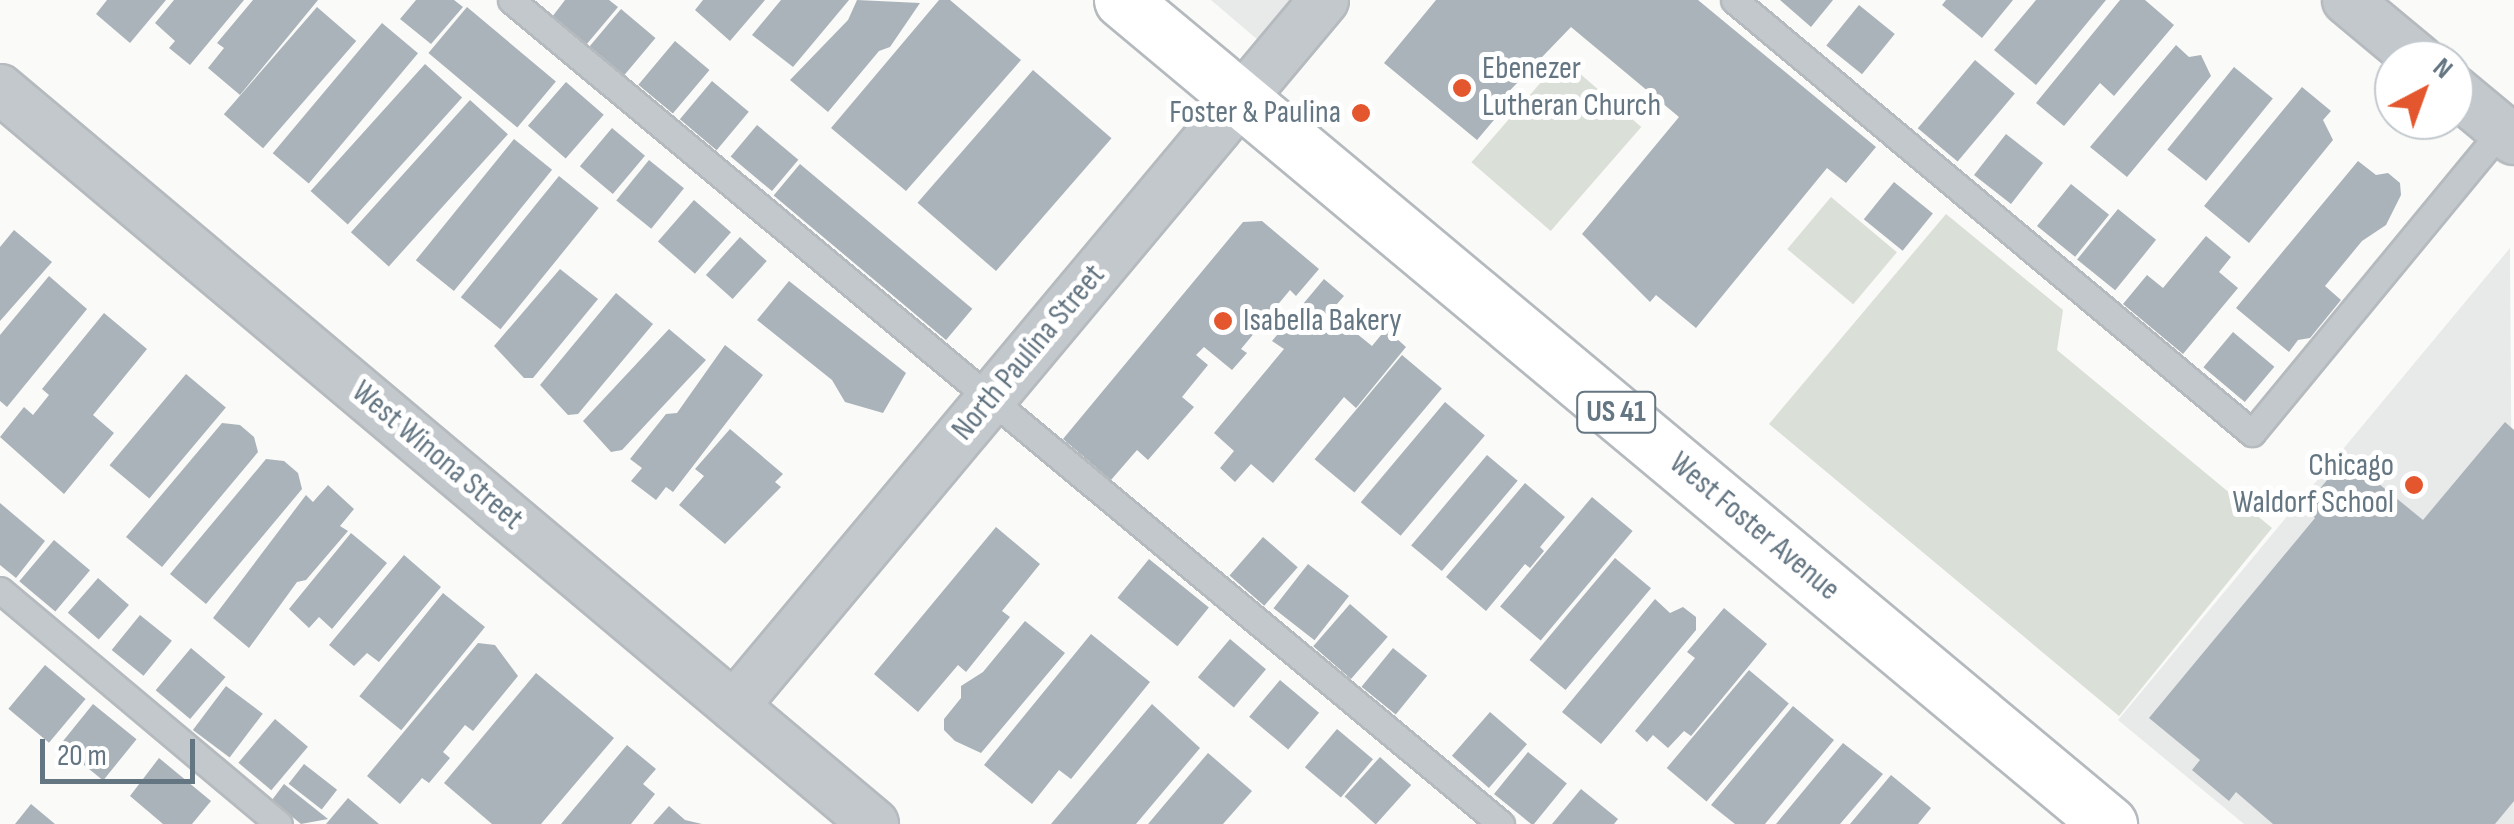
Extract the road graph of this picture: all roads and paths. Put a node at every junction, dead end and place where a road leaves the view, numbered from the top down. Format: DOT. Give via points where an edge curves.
graph roads {
  1 [pos="511,0"];
  2 [pos="1122,0"];
  3 [pos="1324,0"];
  4 [pos="1734,0"];
  5 [pos="2347,0"];
  6 [pos="2394,40"];
  7 [pos="0,89"];
  8 [pos="1241,99"];
  9 [pos="2474,107"];
  10 [pos="2508,135"];
  11 [pos="990,399"];
  12 [pos="0,590"];
  13 [pos="734,706"];
  14 [pos="279,824"];
  15 [pos="874,824"];
  16 [pos="1501,824"];
  17 [pos="2109,824"];
  1 -- 11 [label="lane"];
  2 -- 8 [label="main road, West Foster Avenue / US 41"];
  3 -- 8 [label="street, North Paulina Street"];
  4 -- 10 [label="lane" via="2252,433"];
  5 -- 6 [label="street"];
  7 -- 13 [label="street, West Winona Street"];
  8 -- 11 [label="street, North Paulina Street"];
  8 -- 17 [label="main road, West Foster Avenue / US 41"];
  9 -- 10 [label="street"];
  11 -- 13 [label="street, North Paulina Street"];
  11 -- 16 [label="lane"];
  12 -- 14 [label="lane"];
  13 -- 15 [label="street, West Winona Street"];
}
